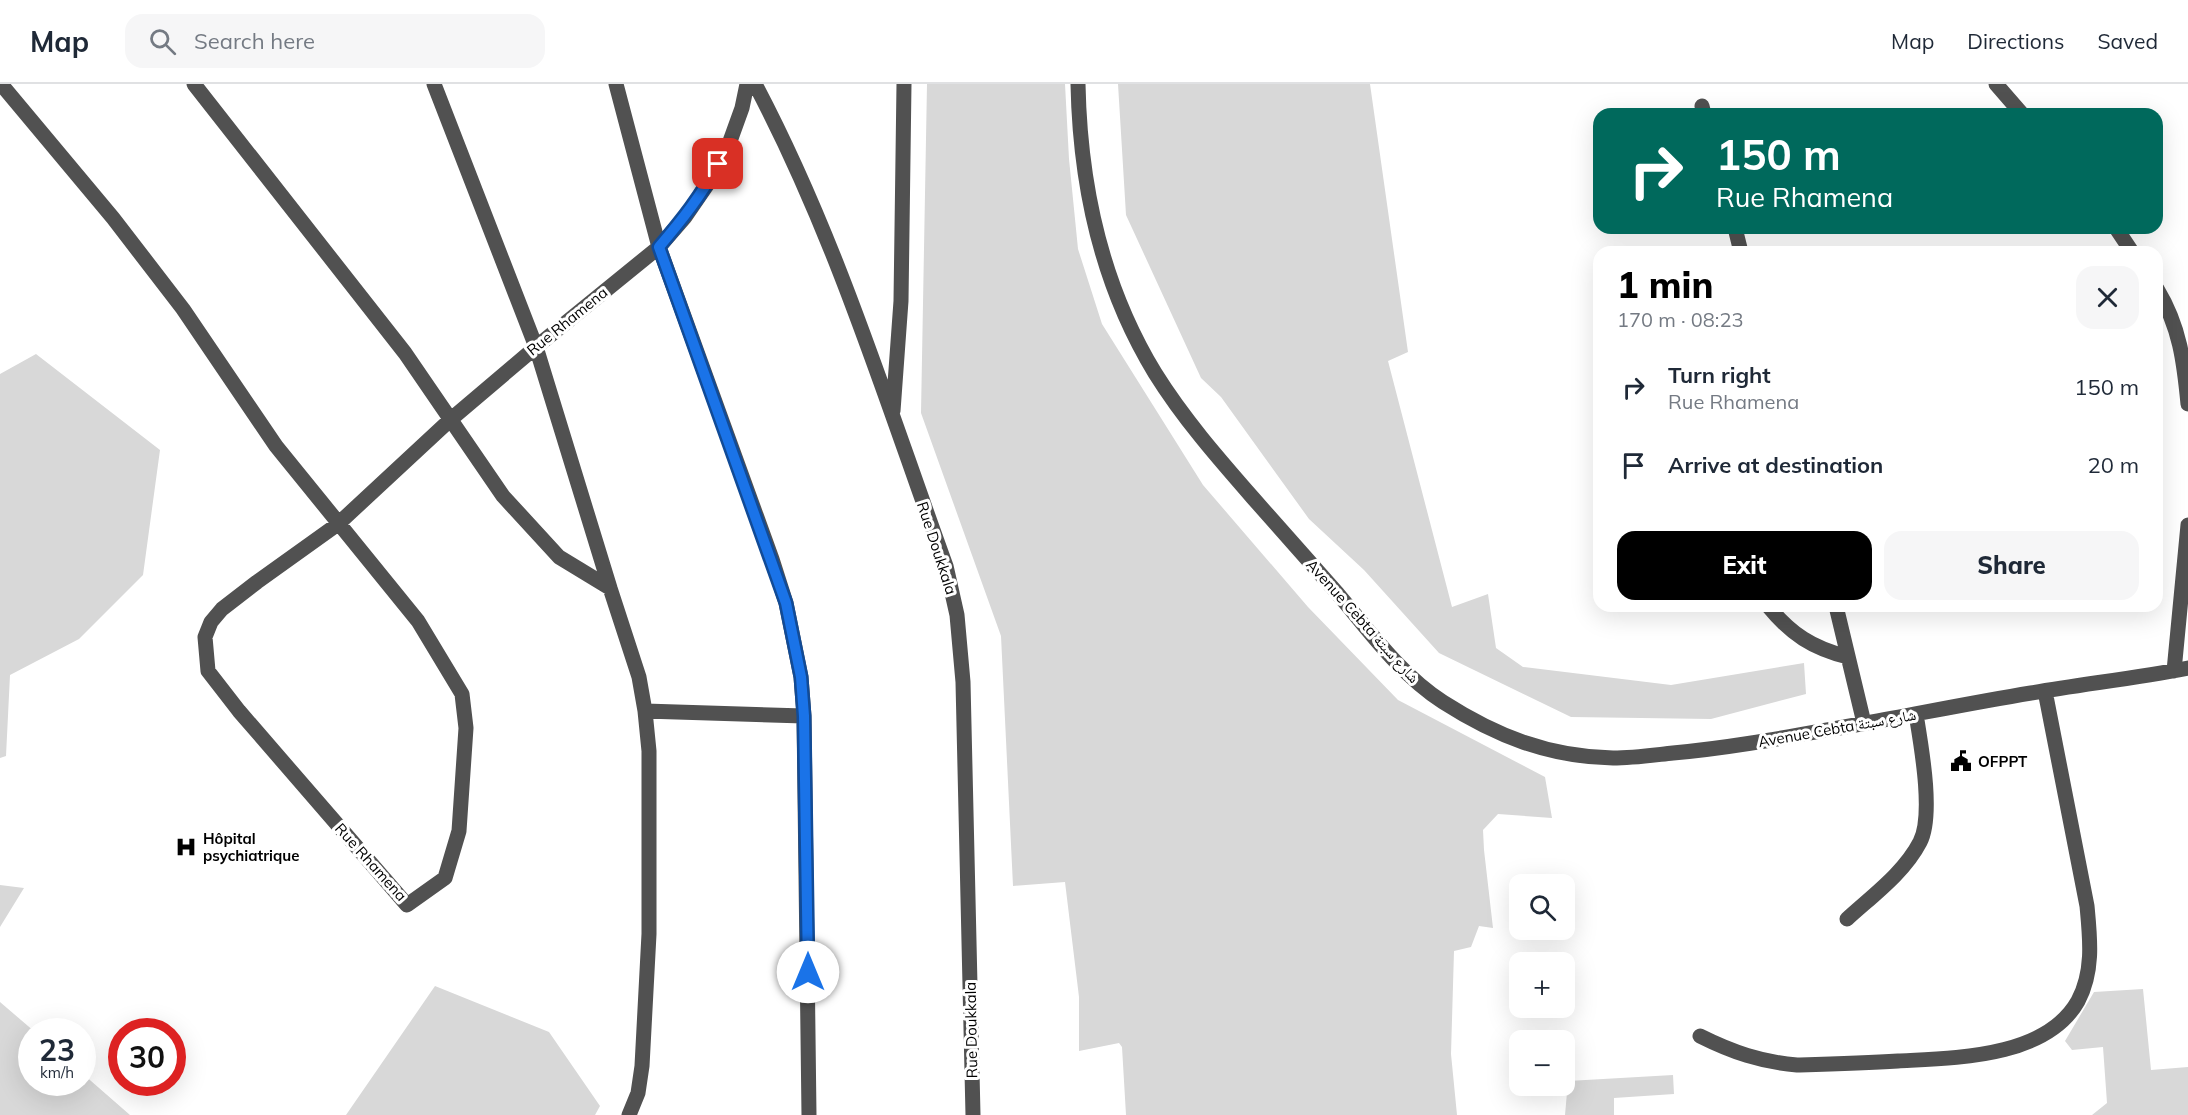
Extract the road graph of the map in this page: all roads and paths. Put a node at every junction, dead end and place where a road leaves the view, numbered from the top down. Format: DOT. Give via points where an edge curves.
graph roads {
  1 [pos="1,84"];
  2 [pos="194,84"];
  3 [pos="434,84"];
  4 [pos="616,84"];
  5 [pos="747,84"];
  6 [pos="755,84"];
  7 [pos="904,84"];
  8 [pos="1078,84"];
  9 [pos="1996,84"];
  10 [pos="2017,108"];
  11 [pos="659,247"];
  12 [pos="2163,309"];
  13 [pos="536,347"];
  14 [pos="2188,404"];
  15 [pos="892,418"];
  16 [pos="450,420"];
  17 [pos="338,524"];
  18 [pos="2188,525"];
  19 [pos="610,588"];
  20 [pos="1773,612"];
  21 [pos="1837,612"];
  22 [pos="1848,657"];
  23 [pos="2181,670"];
  24 [pos="2045,691"];
  25 [pos="645,711"];
  26 [pos="1916,714"];
  27 [pos="804,716"];
  28 [pos="1864,723"];
  29 [pos="1847,919"];
  30 [pos="1700,1036"];
  31 [pos="629,1115"];
  32 [pos="809,1115"];
  33 [pos="973,1115"];
  1 -- 17 [label="street" via="169,291 276,446"];
  2 -- 16 [label="street" via="405,353"];
  3 -- 13 [label="street"];
  4 -- 11 [label="street"];
  5 -- 11 [label="street, Rue Rhamena" via="729,144 707,185"];
  6 -- 15 [label="street, Rue Doukkala" via="807,191"];
  7 -- 15 [label="street" via="901,301"];
  8 -- 28 [label="street, Avenue Cebta شارع سبتة" via="1084,167 1095,229 1137,341 1161,382 1208,446 1414,680 1498,733 1527,745 1613,758 1705,750"];
  9 -- 10 [label="street"];
  11 -- 13 [label="street, Rue Rhamena"];
  11 -- 27 [label="street" via="786,603 801,677"];
  12 -- 14 [label="street" via="2175,324 2181,346"];
  13 -- 16 [label="street, Rue Rhamena"];
  13 -- 19 [label="street"];
  15 -- 33 [label="street, Rue Doukkala" via="946,566 960,635"];
  16 -- 17 [label="street, Rue Rhamena"];
  16 -- 19 [label="street" via="503,496 552,550"];
  17 -- 17 [label="street, Rue Rhamena" via="222,609 205,637 208,671 407,905 445,878 459,831 466,728 462,694 418,621"];
  18 -- 23 [label="street"];
  19 -- 25 [label="street" via="639,677"];
  20 -- 22 [label="street" via="1809,643"];
  21 -- 22 [label="street"];
  22 -- 28 [label="street"];
  23 -- 24 [label="street, Avenue Cebta شارع سبتة"];
  24 -- 26 [label="street, Avenue Cebta شارع سبتة"];
  24 -- 30 [label="street" via="2090,938 2088,971 2078,1001 2058,1024 2007,1048 1981,1055 1830,1064 1786,1064 1743,1055"];
  25 -- 27 [label="street"];
  25 -- 31 [label="street" via="649,751 649,934 641,1076"];
  26 -- 28 [label="street, Avenue Cebta شارع سبتة"];
  26 -- 29 [label="street" via="1927,812 1921,841 1902,867"];
  27 -- 32 [label="street"];
}
